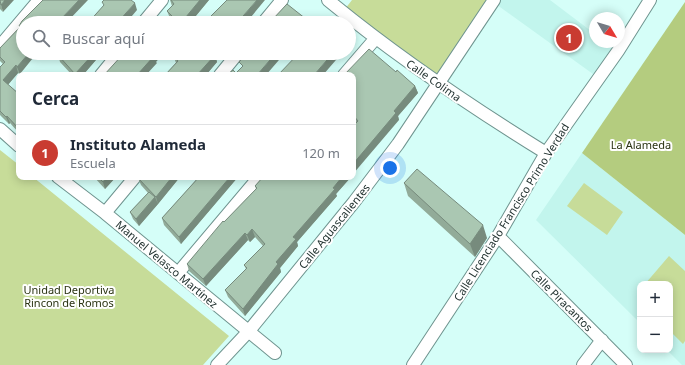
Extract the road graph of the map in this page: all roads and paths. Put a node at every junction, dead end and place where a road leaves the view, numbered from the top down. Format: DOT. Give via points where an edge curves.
graph roads {
  1 [pos="39,0"];
  2 [pos="162,0"];
  3 [pos="282,0"];
  4 [pos="328,0"];
  5 [pos="494,0"];
  6 [pos="650,0"];
  7 [pos="25,16"];
  8 [pos="149,16"];
  9 [pos="269,16"];
  10 [pos="347,16"];
  11 [pos="356,23"];
  12 [pos="16,27"];
  13 [pos="375,39"];
  14 [pos="0,46"];
  15 [pos="113,60"];
  16 [pos="232,60"];
  17 [pos="103,72"];
  18 [pos="222,72"];
  19 [pos="347,72"];
  20 [pos="437,83"];
  21 [pos="0,129"];
  22 [pos="16,143"];
  23 [pos="546,153"];
  24 [pos="62,180"];
  25 [pos="132,180"];
  26 [pos="256,180"];
  27 [pos="105,213"];
  28 [pos="498,236"];
  29 [pos="178,274"];
  30 [pos="248,332"];
  31 [pos="602,340"];
  32 [pos="276,353"];
  33 [pos="217,365"];
  34 [pos="413,365"];
  35 [pos="582,365"];
  36 [pos="626,365"];
  1 -- 7 [label="street"];
  2 -- 8 [label="street"];
  3 -- 9 [label="street"];
  4 -- 10 [label="street, Calle Colima"];
  5 -- 20 [label="street, Calle Aguascalientes"];
  6 -- 23 [label="street, Calle Licenciado Francisco Primo Verdad" via="618,51"];
  11 -- 13 [label="street, Calle Colima"];
  12 -- 14 [label="street"];
  13 -- 19 [label="street"];
  13 -- 20 [label="street, Calle Colima"];
  15 -- 17 [label="street"];
  16 -- 18 [label="street"];
  20 -- 23 [label="street, Calle Colima"];
  20 -- 30 [label="street, Calle Aguascalientes" via="398,144 358,197"];
  21 -- 22 [label="street"];
  23 -- 28 [label="street, Calle Licenciado Francisco Primo Verdad"];
  24 -- 27 [label="street, Manuel Velasco Martínez"];
  25 -- 27 [label="street"];
  26 -- 29 [label="street"];
  27 -- 29 [label="street, Manuel Velasco Martínez"];
  28 -- 31 [label="street, Calle Piracantos"];
  28 -- 34 [label="street, Calle Licenciado Francisco Primo Verdad"];
  29 -- 30 [label="street, Manuel Velasco Martínez"];
  30 -- 32 [label="street, Manuel Velasco Martínez"];
  30 -- 33 [label="street, Calle Aguascalientes"];
  31 -- 35 [label="street"];
  31 -- 36 [label="street, Calle Piracantos"];
}
